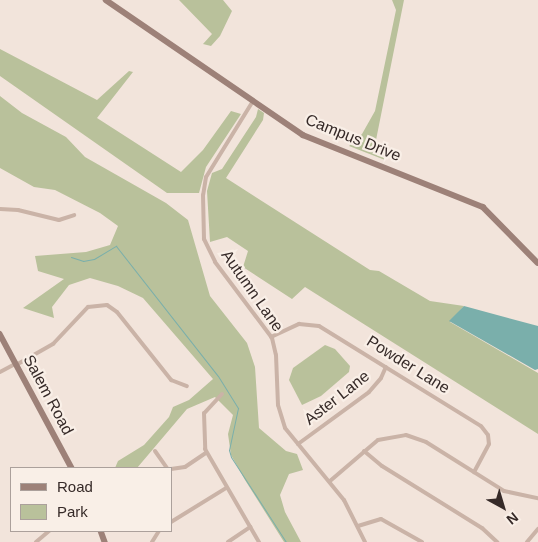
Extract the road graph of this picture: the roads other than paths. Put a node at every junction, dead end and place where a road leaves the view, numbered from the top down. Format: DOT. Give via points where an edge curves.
graph roads {
  1 [pos="106,0"];
  2 [pos="253,102"];
  3 [pos="0,210"];
  4 [pos="74,214"];
  5 [pos="538,263"];
  6 [pos="0,334"];
  7 [pos="271,337"];
  8 [pos="2,342"];
  9 [pos="15,364"];
  10 [pos="386,367"];
  11 [pos="0,372"];
  12 [pos="187,386"];
  13 [pos="222,394"];
  14 [pos="298,444"];
  15 [pos="364,450"];
  16 [pos="155,451"];
  17 [pos="206,453"];
  18 [pos="71,467"];
  19 [pos="166,467"];
  20 [pos="172,469"];
  21 [pos="474,472"];
  22 [pos="330,481"];
  23 [pos="226,488"];
  24 [pos="538,498"];
  25 [pos="172,521"];
  26 [pos="358,526"];
  27 [pos="250,527"];
  28 [pos="538,529"];
  29 [pos="48,532"];
  30 [pos="36,542"];
  31 [pos="228,542"];
  32 [pos="259,542"];
  33 [pos="365,542"];
  34 [pos="422,542"];
  35 [pos="497,542"];
  36 [pos="527,542"];
  1 -- 2 [label="street, Campus Drive"];
  2 -- 5 [label="street, Campus Drive" via="310,139 482,207"];
  2 -- 7 [label="street, Autumn Lane" via="206,177 202,195 203,230 212,258"];
  3 -- 4 [label="street" via="18,210 59,220"];
  6 -- 8 [label="street, Salem Road"];
  7 -- 10 [label="street, Powder Lane" via="298,324 315,325"];
  7 -- 14 [label="street, Autumn Lane" via="276,355 280,414"];
  8 -- 9 [label="street, Salem Road"];
  9 -- 11 [label="street"];
  9 -- 12 [label="street" via="53,344 88,307 107,305 117,312 171,380"];
  9 -- 18 [label="street, Salem Road"];
  10 -- 14 [label="street, Aster Lane" via="368,392"];
  10 -- 21 [label="street, Powder Lane" via="484,429 489,444"];
  13 -- 17 [label="street" via="204,413"];
  14 -- 22 [label="street, Autumn Lane"];
  15 -- 21 [label="street" via="384,437 410,436 426,442"];
  15 -- 22 [label="street"];
  15 -- 35 [label="street" via="382,466 482,528"];
  16 -- 19 [label="street"];
  17 -- 20 [label="street" via="182,468"];
  17 -- 23 [label="street"];
  21 -- 24 [label="street" via="509,492"];
  22 -- 26 [label="street, Autumn Lane"];
  23 -- 25 [label="street"];
  23 -- 27 [label="street"];
  26 -- 33 [label="street, Autumn Lane"];
  26 -- 34 [label="street" via="382,518"];
  27 -- 31 [label="street"];
  27 -- 32 [label="street"];
  28 -- 36 [label="street"];
  29 -- 30 [label="street"];
}
